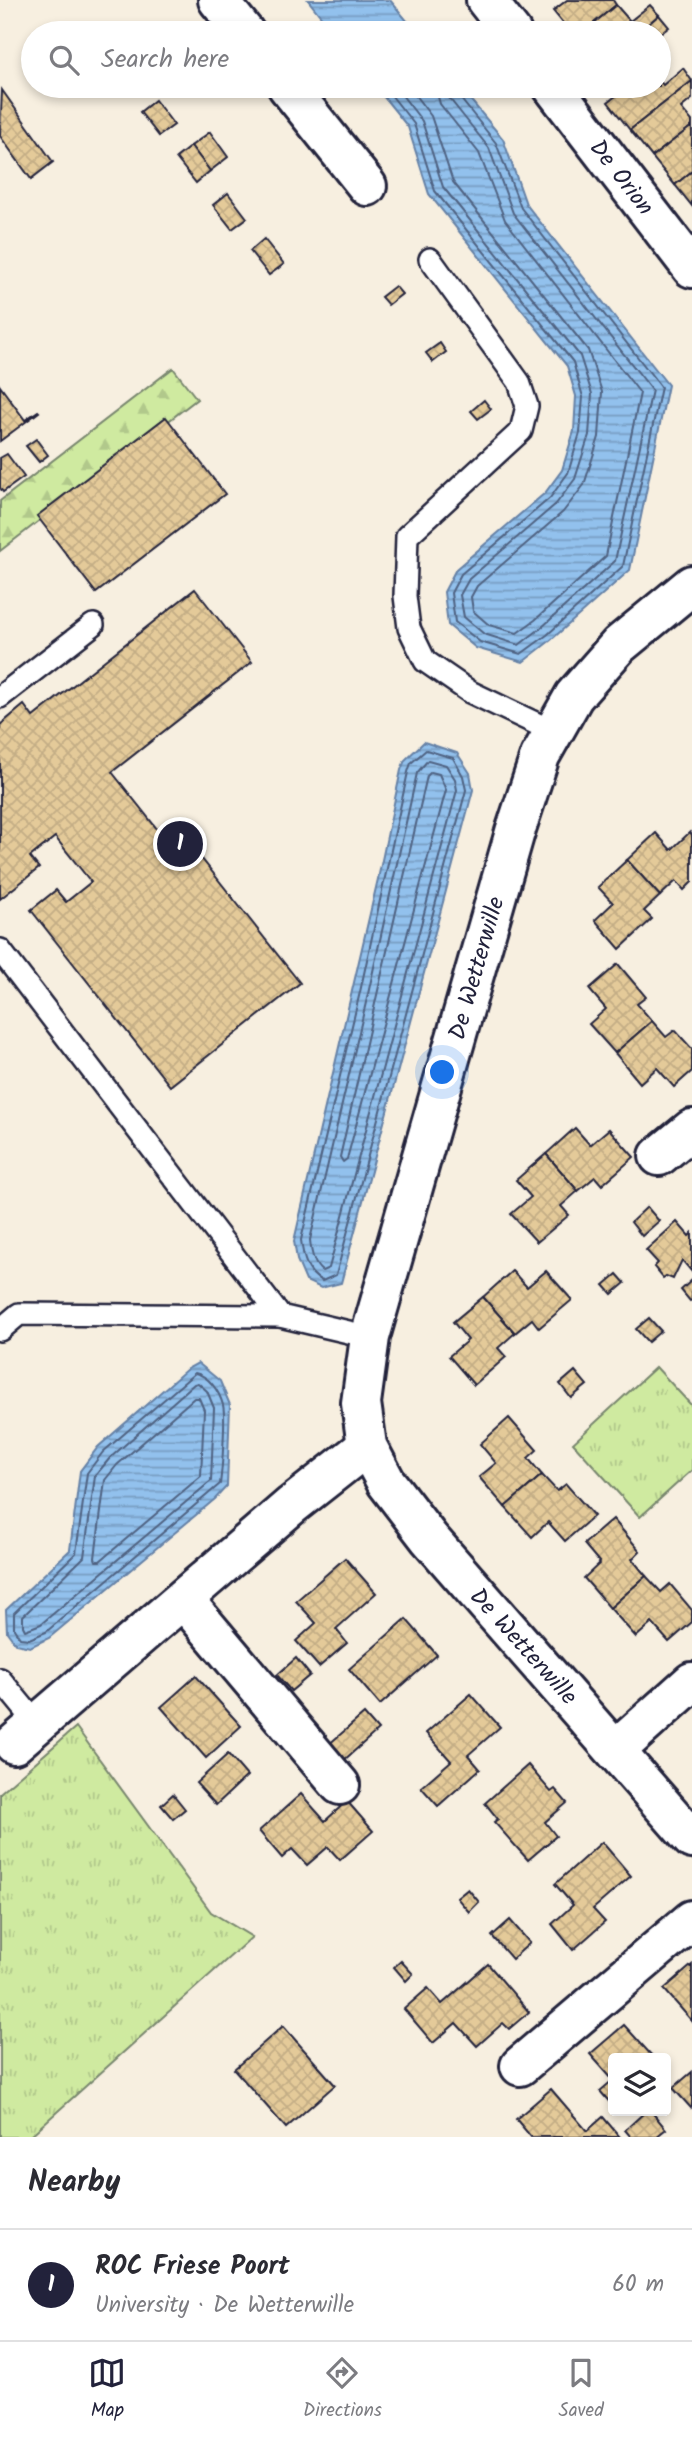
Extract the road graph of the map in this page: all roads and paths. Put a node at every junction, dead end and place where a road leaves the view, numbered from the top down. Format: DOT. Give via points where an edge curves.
graph roads {
  1 [pos="218,0"];
  2 [pos="486,0"];
  3 [pos="235,21"];
  4 [pos="503,21"];
  5 [pos="297,98"];
  6 [pos="561,98"];
  7 [pos="367,186"];
  8 [pos="430,259"];
  9 [pos="692,268"];
  10 [pos="692,585"];
  11 [pos="93,625"];
  12 [pos="0,697"];
  13 [pos="554,732"];
  14 [pos="0,950"];
  15 [pos="692,1129"];
  16 [pos="659,1156"];
  17 [pos="280,1316"];
  18 [pos="0,1330"];
  19 [pos="370,1337"];
  20 [pos="368,1446"];
  21 [pos="184,1600"];
  22 [pos="0,1679"];
  23 [pos="692,1682"];
  24 [pos="26,1734"];
  25 [pos="616,1750"];
  26 [pos="340,1785"];
  27 [pos="692,1839"];
  28 [pos="692,1920"];
  29 [pos="520,2066"];
  1 -- 3 [label="street"];
  2 -- 4 [label="street"];
  5 -- 7 [label="street"];
  6 -- 9 [label="street, De Orion"];
  8 -- 13 [label="lane" via="519,382 527,406 521,431 407,536 405,596 410,628 425,661 470,692"];
  10 -- 13 [label="street, De Wetterwille" via="619,645 574,696"];
  11 -- 12 [label="lane"];
  13 -- 19 [label="street, De Wetterwille" via="540,756 515,832"];
  14 -- 17 [label="lane"];
  15 -- 16 [label="street"];
  17 -- 18 [label="lane" via="19,1314"];
  17 -- 19 [label="lane"];
  19 -- 20 [label="street, De Wetterwille" via="361,1403"];
  20 -- 21 [label="street" via="292,1505"];
  20 -- 25 [label="street, De Wetterwille" via="386,1482 429,1538"];
  21 -- 24 [label="street"];
  21 -- 26 [label="street"];
  22 -- 24 [label="lane"];
  23 -- 25 [label="street"];
  25 -- 27 [label="street, De Wetterwille"];
  28 -- 29 [label="street"];
}
